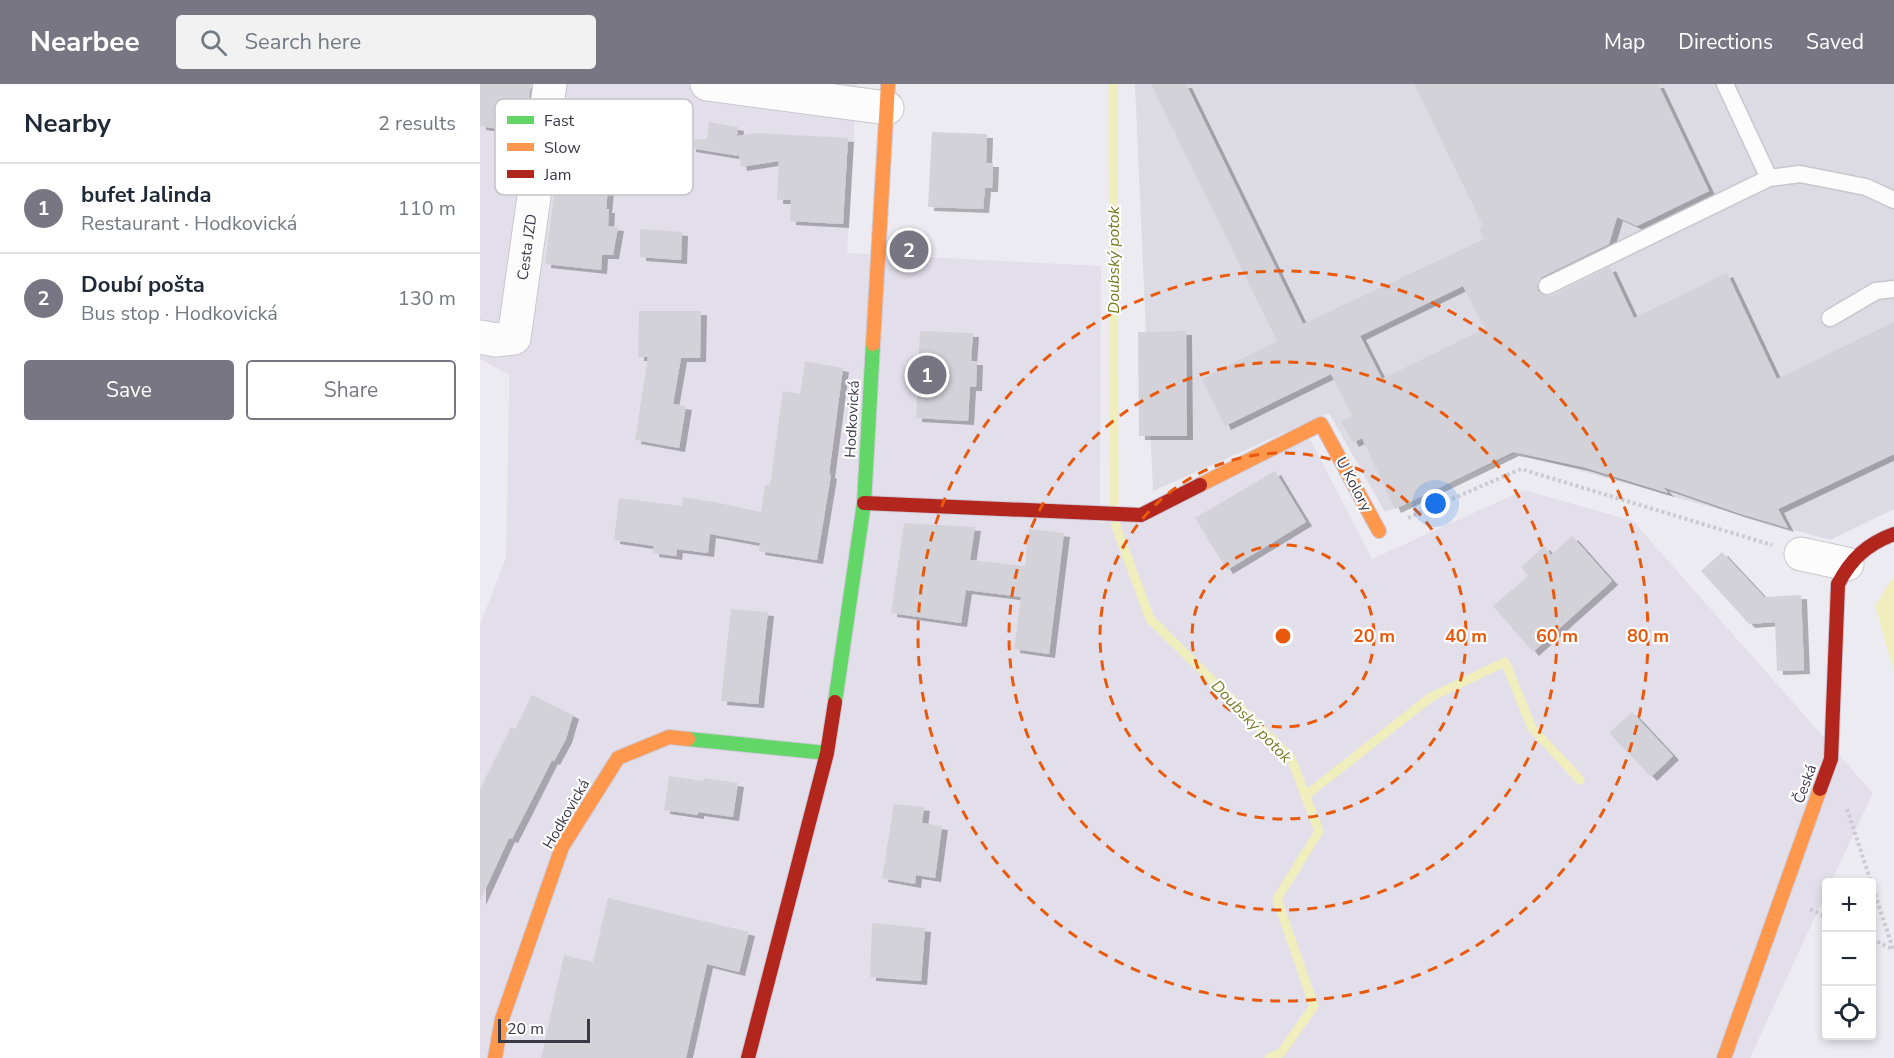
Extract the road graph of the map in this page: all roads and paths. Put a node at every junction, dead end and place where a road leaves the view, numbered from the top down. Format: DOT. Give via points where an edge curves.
graph roads {
  1 [pos="550,84"];
  2 [pos="706,84"];
  3 [pos="1725,84"];
  4 [pos="887,96"];
  5 [pos="548,99"];
  6 [pos="1769,178"];
  7 [pos="534,195"];
  8 [pos="1894,200"];
  9 [pos="1547,286"];
  10 [pos="1894,290"];
  11 [pos="1830,318"];
  12 [pos="480,337"];
  13 [pos="864,502"];
  14 [pos="1379,531"];
  15 [pos="1894,534"];
  16 [pos="1802,554"];
  17 [pos="1847,564"];
  18 [pos="826,753"];
  19 [pos="1846,804"];
  20 [pos="1876,941"];
  21 [pos="1894,950"];
  22 [pos="495,1058"];
  23 [pos="748,1058"];
  24 [pos="1724,1058"];
  1 -- 5 [label="street, Cesta JZD"];
  2 -- 4 [label="street"];
  3 -- 6 [label="lane"];
  4 -- 13 [label="street, Hodkovická"];
  6 -- 8 [label="lane" via="1800,174 1866,187"];
  6 -- 9 [label="lane"];
  7 -- 12 [label="street, Cesta JZD" via="514,338"];
  10 -- 11 [label="lane" via="1876,291"];
  13 -- 14 [label="street, U Kolory" via="1141,515 1322,424"];
  13 -- 18 [label="street, Hodkovická"];
  14 -- 16 [label="path" via="1521,469"];
  15 -- 17 [label="street" via="1874,541"];
  16 -- 17 [label="street"];
  17 -- 24 [label="street, Česká" via="1838,584 1831,759"];
  18 -- 22 [label="street, Hodkovická" via="669,737 618,758 562,847 501,1019"];
  18 -- 23 [label="street, Hodkovická"];
  19 -- 21 [label="path"];
  20 -- 21 [label="path"];
}
